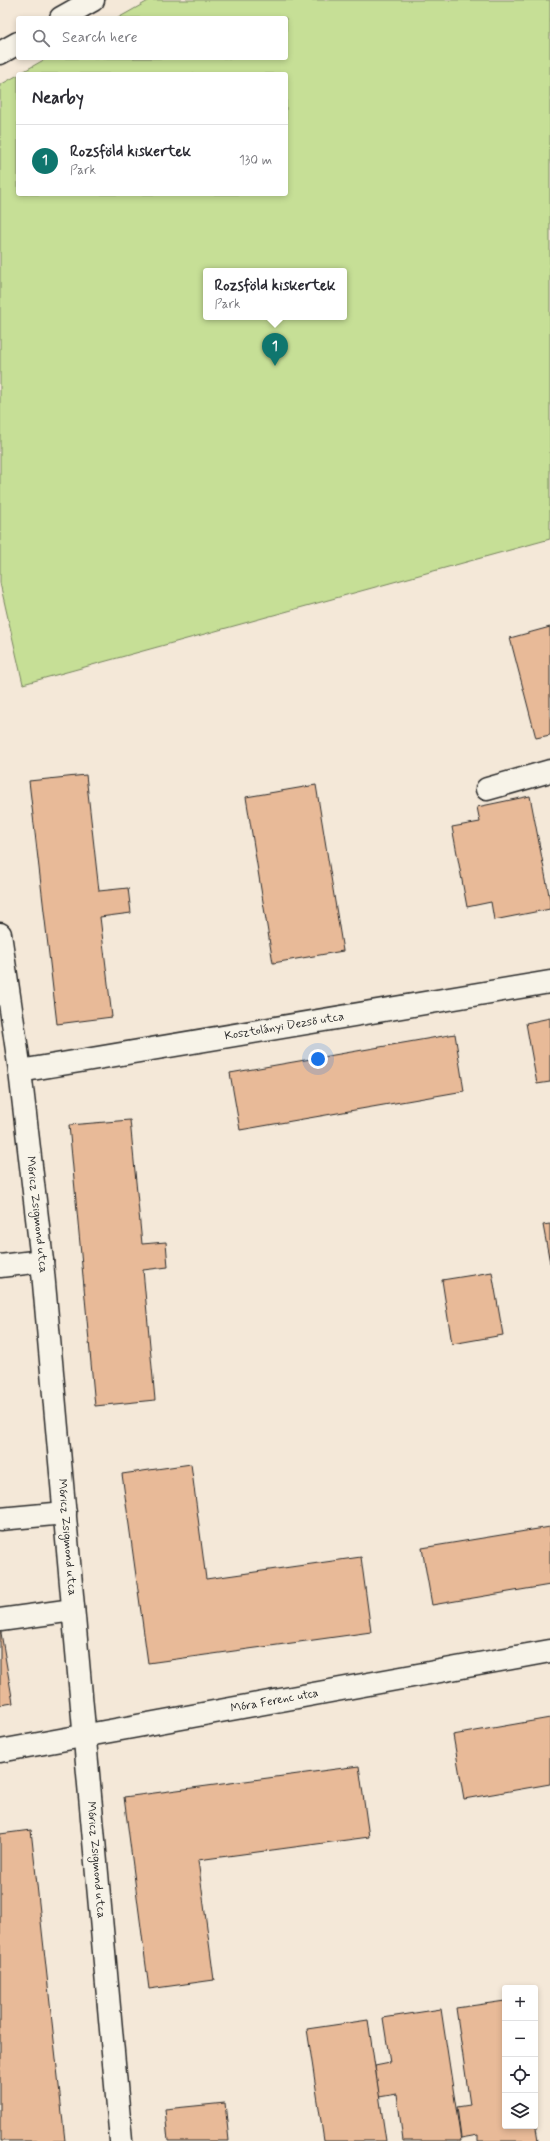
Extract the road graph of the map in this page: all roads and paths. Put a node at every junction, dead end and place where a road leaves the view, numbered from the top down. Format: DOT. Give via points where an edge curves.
graph roads {
  1 [pos="93,0"];
  2 [pos="65,16"];
  3 [pos="16,44"];
  4 [pos="0,53"];
  5 [pos="550,771"];
  6 [pos="487,789"];
  7 [pos="0,934"];
  8 [pos="1,957"];
  9 [pos="550,982"];
  10 [pos="20,1071"];
  11 [pos="42,1261"];
  12 [pos="0,1266"];
  13 [pos="65,1513"];
  14 [pos="0,1519"];
  15 [pos="73,1610"];
  16 [pos="0,1620"];
  17 [pos="550,1651"];
  18 [pos="84,1736"];
  19 [pos="0,1751"];
  20 [pos="121,2141"];
  1 -- 2 [label="street"];
  3 -- 4 [label="street"];
  5 -- 6 [label="street"];
  7 -- 8 [label="street, Móricz Zsigmond utca"];
  8 -- 10 [label="street, Móricz Zsigmond utca"];
  9 -- 10 [label="street, Kosztolányi Dezső utca"];
  10 -- 11 [label="street, Móricz Zsigmond utca"];
  11 -- 12 [label="street"];
  11 -- 13 [label="street, Móricz Zsigmond utca"];
  13 -- 14 [label="street"];
  13 -- 15 [label="street, Móricz Zsigmond utca"];
  15 -- 16 [label="street"];
  15 -- 18 [label="street, Móricz Zsigmond utca"];
  17 -- 18 [label="street, Móra Ferenc utca"];
  18 -- 19 [label="street, Móra Ferenc utca"];
  18 -- 20 [label="street, Móricz Zsigmond utca"];
}
